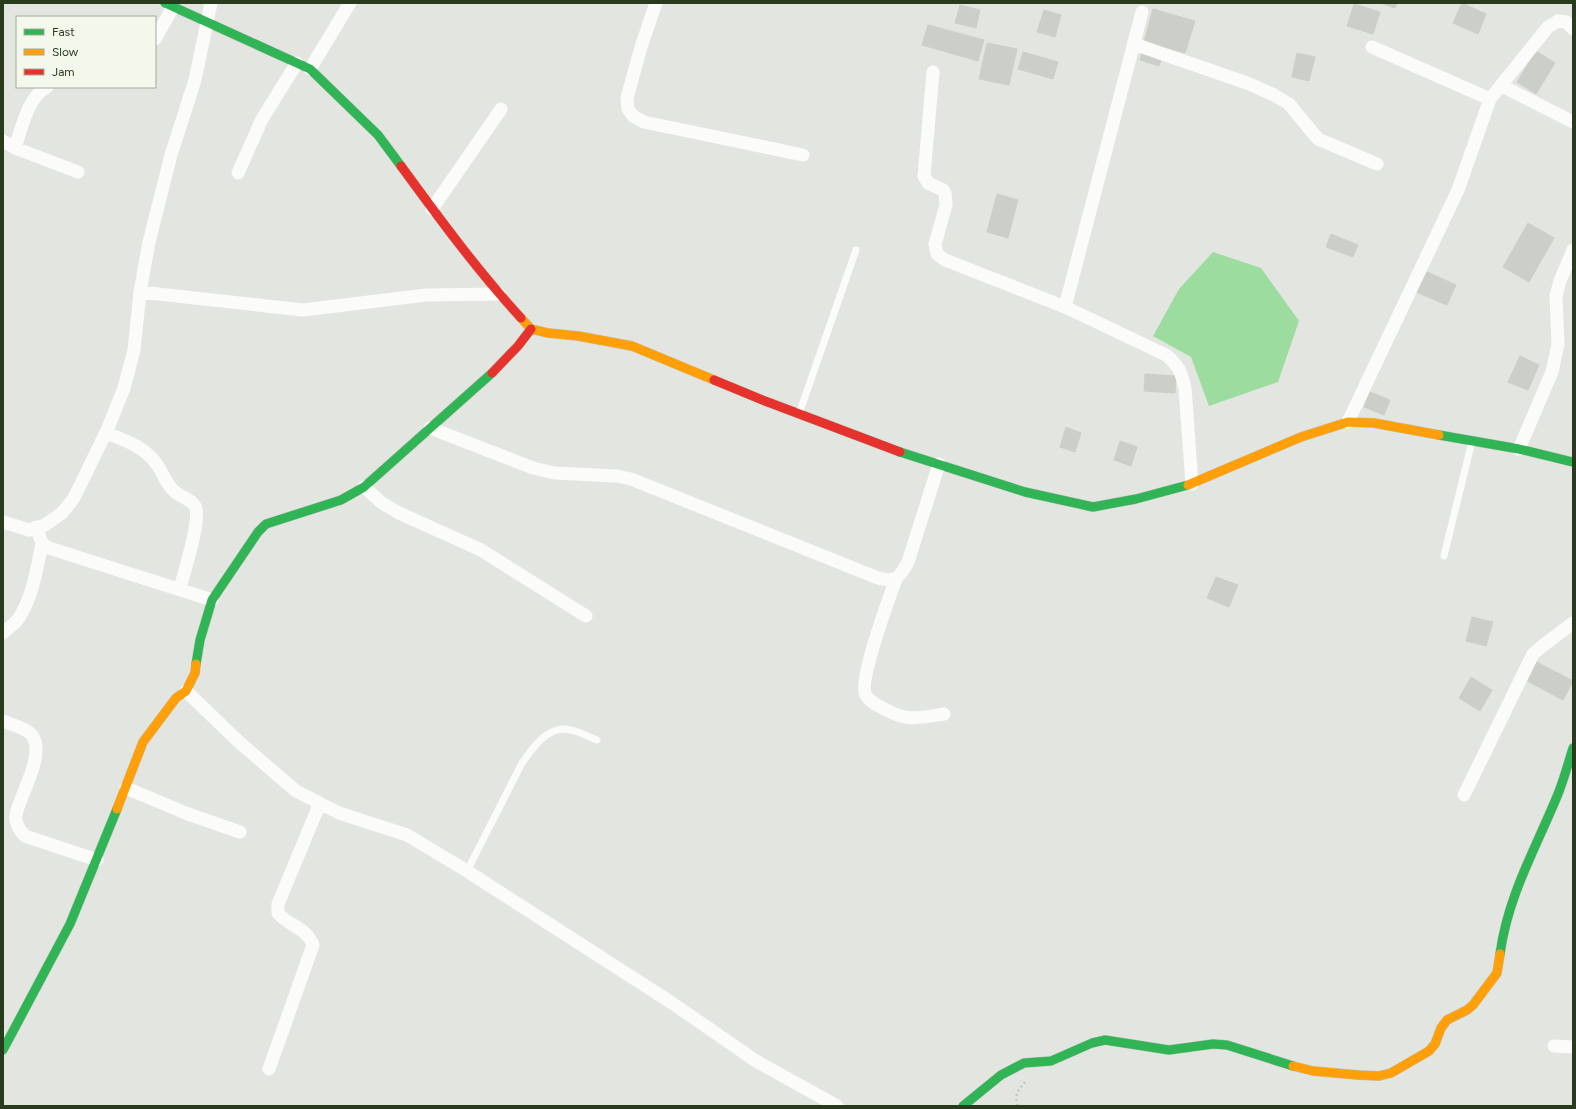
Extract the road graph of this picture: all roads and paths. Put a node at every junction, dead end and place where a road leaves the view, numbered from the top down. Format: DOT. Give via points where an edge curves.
graph roads {
  1 [pos="211,3"];
  2 [pos="350,3"];
  3 [pos="656,3"];
  4 [pos="169,5"];
  5 [pos="1142,12"];
  6 [pos="207,21"];
  7 [pos="1573,29"];
  8 [pos="156,37"];
  9 [pos="1134,44"];
  10 [pos="1372,47"];
  11 [pos="298,64"];
  12 [pos="310,69"];
  13 [pos="932,72"];
  14 [pos="1502,86"];
  15 [pos="46,88"];
  16 [pos="1490,99"];
  17 [pos="501,109"];
  18 [pos="1573,122"];
  19 [pos="3,141"];
  20 [pos="15,148"];
  21 [pos="803,156"];
  22 [pos="1376,164"];
  23 [pos="78,172"];
  24 [pos="238,173"];
  25 [pos="432,209"];
  26 [pos="856,250"];
  27 [pos="1573,250"];
  28 [pos="140,292"];
  29 [pos="499,294"];
  30 [pos="1065,307"];
  31 [pos="531,330"];
  32 [pos="799,414"];
  33 [pos="1348,422"];
  34 [pos="430,428"];
  35 [pos="106,433"];
  36 [pos="1473,440"];
  37 [pos="1520,448"];
  38 [pos="1573,462"];
  39 [pos="939,464"];
  40 [pos="1192,484"];
  41 [pos="364,487"];
  42 [pos="3,522"];
  43 [pos="36,528"];
  44 [pos="42,544"];
  45 [pos="1444,556"];
  46 [pos="896,579"];
  47 [pos="180,589"];
  48 [pos="212,600"];
  49 [pos="586,616"];
  50 [pos="1573,623"];
  51 [pos="3,633"];
  52 [pos="186,691"];
  53 [pos="944,714"];
  54 [pos="3,721"];
  55 [pos="597,740"];
  56 [pos="1573,748"];
  57 [pos="126,788"];
  58 [pos="1464,795"];
  59 [pos="320,803"];
  60 [pos="240,832"];
  61 [pos="96,860"];
  62 [pos="467,871"];
  63 [pos="1554,1046"];
  64 [pos="1573,1047"];
  65 [pos="3,1050"];
  66 [pos="269,1068"];
  67 [pos="1028,1078"];
  68 [pos="837,1106"];
  69 [pos="963,1106"];
  70 [pos="1018,1106"];
  1 -- 6 [label="street"];
  2 -- 12 [label="street"];
  3 -- 21 [label="street" via="627,98 628,109 633,116 644,122"];
  4 -- 6 [label="street"];
  4 -- 8 [label="street"];
  5 -- 9 [label="street"];
  6 -- 11 [label="street"];
  6 -- 28 [label="street" via="196,80 171,155 149,242"];
  7 -- 14 [label="street" via="1566,22 1558,21 1548,27"];
  9 -- 22 [label="street" via="1247,82 1274,95 1289,104 1318,139"];
  9 -- 30 [label="street"];
  10 -- 16 [label="street"];
  11 -- 12 [label="street"];
  11 -- 24 [label="street" via="262,119"];
  12 -- 25 [label="street" via="378,135"];
  13 -- 30 [label="street" via="924,176 928,183 943,190 946,198 935,244 937,254 945,260"];
  14 -- 16 [label="street"];
  14 -- 18 [label="street"];
  15 -- 20 [label="street" via="35,97"];
  16 -- 33 [label="street" via="1455,196"];
  17 -- 25 [label="street"];
  19 -- 20 [label="street"];
  20 -- 23 [label="street"];
  25 -- 29 [label="street"];
  26 -- 32 [label="lane"];
  27 -- 37 [label="street" via="1556,296 1558,344 1552,372"];
  28 -- 29 [label="street" via="303,310 426,295"];
  28 -- 35 [label="street" via="134,350 124,388"];
  29 -- 31 [label="street"];
  30 -- 40 [label="street" via="1166,355 1177,365 1182,373 1185,388"];
  31 -- 32 [label="street" via="632,346"];
  31 -- 34 [label="street" via="491,374"];
  32 -- 39 [label="street" via="905,454"];
  33 -- 36 [label="street" via="1374,423"];
  33 -- 40 [label="street" via="1301,437"];
  34 -- 41 [label="street"];
  34 -- 46 [label="street" via="533,468 554,473 631,479 878,578"];
  35 -- 43 [label="street" via="74,498 62,513"];
  35 -- 47 [label="street" via="134,444 147,453 175,493 188,499 196,507 195,528"];
  36 -- 37 [label="street"];
  36 -- 45 [label="lane"];
  37 -- 38 [label="street"];
  39 -- 40 [label="street" via="1025,492 1093,507"];
  39 -- 46 [label="street" via="908,562"];
  41 -- 48 [label="street" via="341,500 266,524"];
  41 -- 49 [label="street" via="382,503 399,513 481,550"];
  42 -- 43 [label="street" via="28,530"];
  43 -- 44 [label="street"];
  44 -- 47 [label="street"];
  44 -- 51 [label="street" via="32,588 23,610 18,620"];
  46 -- 53 [label="street" via="866,672 865,695 870,701 902,718 915,719"];
  47 -- 48 [label="street"];
  48 -- 52 [label="street" via="200,640 195,673"];
  50 -- 58 [label="street" via="1534,654"];
  52 -- 57 [label="street" via="176,698 144,742"];
  52 -- 59 [label="street" via="239,742 296,791"];
  54 -- 61 [label="street" via="23,728 31,734 36,743 37,751 32,770 15,818 18,828 25,836"];
  55 -- 62 [label="lane" via="564,729 551,732 534,747 522,763"];
  56 -- 69 [label="street" via="1557,796 1523,871 1503,930 1497,973 1473,1005 1447,1020 1429,1051 1391,1073 1378,1076 1306,1070 1280,1064 1227,1045 1213,1044 1169,1050 1105,1040 1051,1061 1024,1063 1001,1075"];
  57 -- 60 [label="street"];
  57 -- 61 [label="street"];
  59 -- 62 [label="street" via="339,813 407,835"];
  59 -- 66 [label="street" via="278,904 278,913 304,931 313,945"];
  61 -- 65 [label="street" via="70,924"];
  62 -- 68 [label="street" via="756,1060"];
  63 -- 64 [label="street"];
  67 -- 70 [label="path" via="1017,1093"];
}
